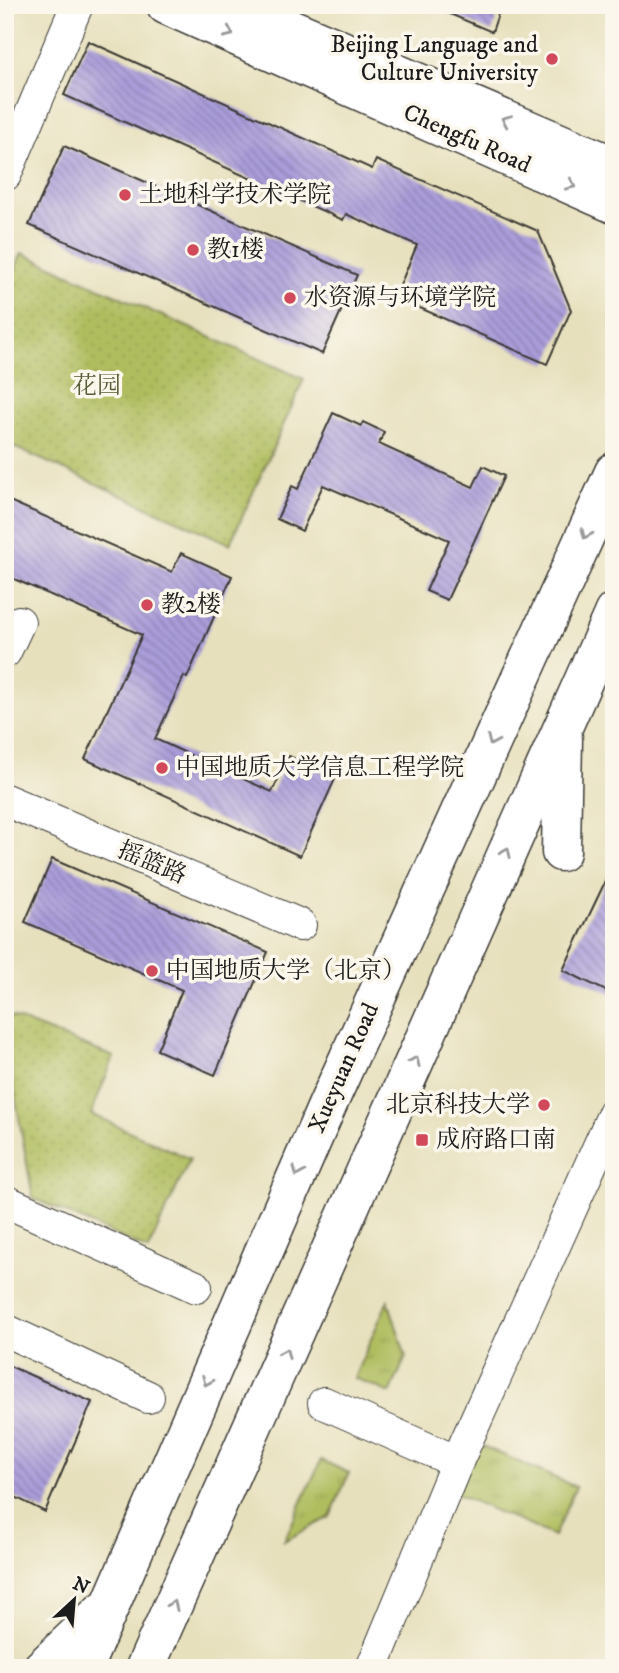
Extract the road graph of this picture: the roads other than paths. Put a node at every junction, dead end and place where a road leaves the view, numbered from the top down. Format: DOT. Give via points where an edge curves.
graph roads {
  1 [pos="77,5"];
  2 [pos="166,5"];
  3 [pos="236,5"];
  4 [pos="614,166"];
  5 [pos="5,175"];
  6 [pos="614,204"];
  7 [pos="614,472"];
  8 [pos="614,612"];
  9 [pos="563,722"];
  10 [pos="5,800"];
  11 [pos="561,852"];
  12 [pos="300,925"];
  13 [pos="614,1113"];
  14 [pos="5,1201"];
  15 [pos="196,1287"];
  16 [pos="5,1330"];
  17 [pos="148,1397"];
  18 [pos="324,1403"];
  19 [pos="457,1462"];
  20 [pos="112,1601"];
  21 [pos="42,1668"];
  22 [pos="83,1668"];
  23 [pos="145,1668"];
  24 [pos="372,1668"];
  1 -- 5 [label="street"];
  2 -- 6 [label="main road, Chengfu Road, one-way"];
  4 -- 3 [label="main road, Chengfu Road, one-way"];
  7 -- 20 [label="main road, Xueyuan Road, one-way" via="322,1118"];
  8 -- 9 [label="main road"];
  9 -- 11 [label="main road"];
  23 -- 9 [label="main road, one-way"];
  10 -- 12 [label="street, 摇篮路"];
  13 -- 19 [label="street"];
  14 -- 15 [label="street"];
  16 -- 17 [label="street"];
  18 -- 19 [label="street"];
  19 -- 24 [label="street"];
  20 -- 21 [label="main road"];
  20 -- 22 [label="main road, Xueyuan Road"];
}
